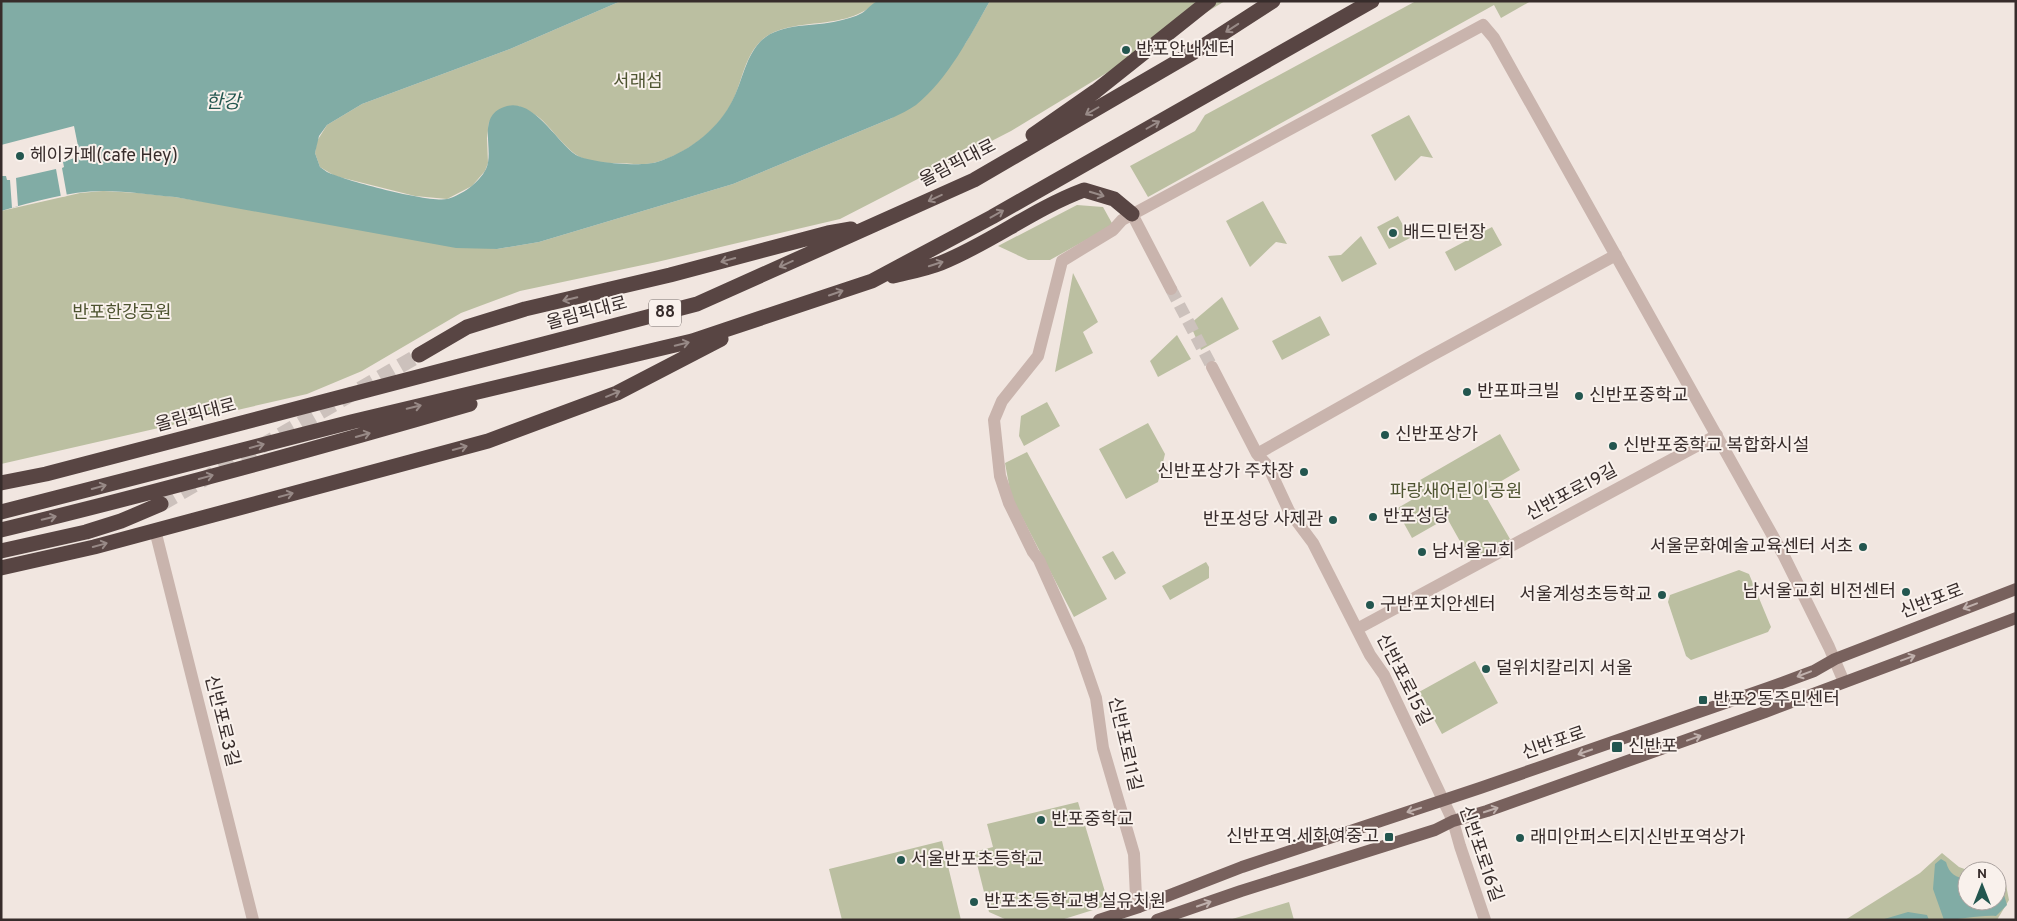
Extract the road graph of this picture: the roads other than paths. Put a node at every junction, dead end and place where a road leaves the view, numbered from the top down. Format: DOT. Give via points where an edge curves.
graph roads {
  1 [pos="1209,1"];
  2 [pos="1273,1"];
  3 [pos="1372,1"];
  4 [pos="961,186"];
  5 [pos="1132,214"];
  6 [pos="877,224"];
  7 [pos="1616,255"];
  8 [pos="872,281"];
  9 [pos="1171,289"];
  10 [pos="764,317"];
  11 [pos="419,355"];
  12 [pos="634,356"];
  13 [pos="1212,367"];
  14 [pos="1718,435"];
  15 [pos="1257,454"];
  16 [pos="1,483"];
  17 [pos="161,504"];
  18 [pos="1,512"];
  19 [pos="1,530"];
  20 [pos="155,530"];
  21 [pos="1,551"];
  22 [pos="1,568"];
  23 [pos="2016,589"];
  24 [pos="2016,618"];
  25 [pos="1357,629"];
  26 [pos="1835,659"];
  27 [pos="1844,682"];
  28 [pos="1443,800"];
  29 [pos="1453,821"];
  30 [pos="1139,907"];
  31 [pos="253,920"];
  32 [pos="1099,920"];
  33 [pos="1158,920"];
  34 [pos="1485,920"];
  1 -- 4 [label="highway" via="1096,91"];
  2 -- 4 [label="highway, 올림픽대로 / 88, one-way" via="1194,52"];
  8 -- 3 [label="highway, 88, one-way"];
  4 -- 6 [label="highway, 올림픽대로 / 88, one-way"];
  5 -- 7 [label="street, 신반포로11길" via="1483,25 1494,38"];
  8 -- 5 [label="highway, one-way" via="940,264 1045,206 1084,190 1114,199"];
  5 -- 9 [label="street"];
  5 -- 30 [label="street, 신반포로11길" via="1113,230 1062,261 1038,356 1002,401 994,420 1000,476 1009,503 1040,560 1079,649 1096,698 1103,748 1134,854"];
  6 -- 11 [label="highway, one-way" via="828,233 525,309 467,327"];
  6 -- 16 [label="highway, 올림픽대로 / 88, one-way" via="698,304"];
  7 -- 14 [label="street"];
  7 -- 15 [label="street"];
  10 -- 8 [label="highway, 88, one-way"];
  12 -- 10 [label="highway, 88, one-way"];
  20 -- 10 [label="highway, one-way" via="488,441 617,393"];
  18 -- 12 [label="highway, 88, one-way" via="351,422"];
  19 -- 12 [label="highway, 88, one-way" via="357,437"];
  13 -- 15 [label="street, 신반포로15길"];
  14 -- 25 [label="street, 신반포로19길"];
  14 -- 26 [label="street"];
  15 -- 25 [label="street, 신반포로15길" via="1268,466 1289,511 1313,543"];
  17 -- 21 [label="highway" via="86,532"];
  22 -- 20 [label="highway, one-way"];
  20 -- 31 [label="street, 신반포로3길"];
  23 -- 26 [label="main road, 신반포로, one-way"];
  27 -- 24 [label="main road, one-way"];
  25 -- 28 [label="street, 신반포로15길" via="1384,675"];
  26 -- 27 [label="street"];
  26 -- 28 [label="main road, 신반포로, one-way" via="1814,671 1768,688"];
  29 -- 27 [label="main road, one-way" via="1488,812"];
  28 -- 29 [label="street, 신반포로16길"];
  28 -- 30 [label="main road, 신반포로, one-way" via="1242,867"];
  33 -- 29 [label="main road, one-way" via="1435,830"];
  29 -- 34 [label="street, 신반포로16길"];
  30 -- 32 [label="main road, 신반포로"];
}
